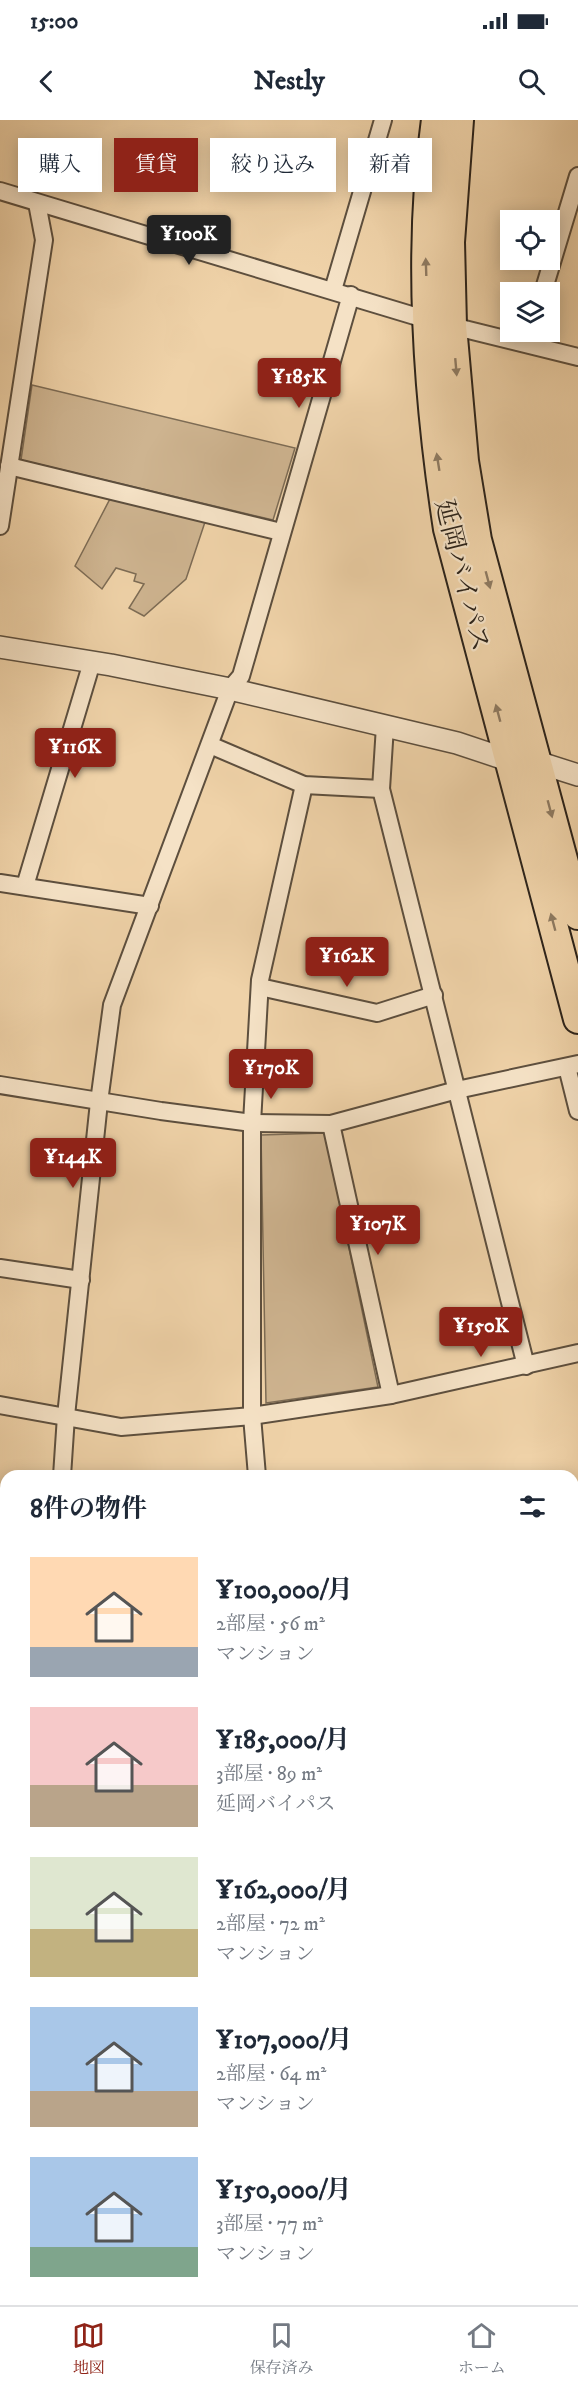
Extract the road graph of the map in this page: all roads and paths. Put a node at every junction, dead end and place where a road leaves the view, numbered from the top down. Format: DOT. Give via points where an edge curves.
graph roads {
  1 [pos="383,120"];
  2 [pos="436,120"];
  3 [pos="459,120"];
  4 [pos="578,176"];
  5 [pos="0,191"];
  6 [pos="37,203"];
  7 [pos="573,210"];
  8 [pos="547,282"];
  9 [pos="333,290"];
  10 [pos="351,295"];
  11 [pos="440,323"];
  12 [pos="500,333"];
  13 [pos="540,342"];
  14 [pos="578,357"];
  15 [pos="9,466"];
  16 [pos="0,526"];
  17 [pos="281,532"];
  18 [pos="0,647"];
  19 [pos="92,662"];
  20 [pos="230,689"];
  21 [pos="385,726"];
  22 [pos="210,745"];
  23 [pos="524,762"];
  24 [pos="578,775"];
  25 [pos="304,785"];
  26 [pos="381,789"];
  27 [pos="0,883"];
  28 [pos="25,886"];
  29 [pos="150,906"];
  30 [pos="578,915"];
  31 [pos="260,987"];
  32 [pos="434,995"];
  33 [pos="578,1019"];
  34 [pos="573,1065"];
  35 [pos="0,1085"];
  36 [pos="457,1090"];
  37 [pos="99,1101"];
  38 [pos="578,1111"];
  39 [pos="252,1123"];
  40 [pos="331,1124"];
  41 [pos="0,1268"];
  42 [pos="81,1280"];
  43 [pos="578,1353"];
  44 [pos="526,1366"];
  45 [pos="391,1395"];
  46 [pos="0,1405"];
  47 [pos="66,1416"];
  48 [pos="252,1416"];
  49 [pos="62,1470"];
  50 [pos="256,1470"];
  1 -- 9 [label="street"];
  11 -- 2 [label="highway, 延岡バイパス, one-way" via="426,250"];
  3 -- 11 [label="highway, 延岡バイパス"];
  4 -- 7 [label="street"];
  5 -- 6 [label="street"];
  6 -- 9 [label="street"];
  6 -- 15 [label="street" via="44,240"];
  7 -- 8 [label="street"];
  9 -- 10 [label="street"];
  10 -- 11 [label="street"];
  10 -- 17 [label="street"];
  11 -- 12 [label="street"];
  11 -- 23 [label="highway, 延岡バイパス" via="436,451 448,529"];
  13 -- 14 [label="street"];
  15 -- 16 [label="street"];
  15 -- 17 [label="street"];
  17 -- 20 [label="street" via="241,676"];
  18 -- 19 [label="street"];
  19 -- 20 [label="street"];
  19 -- 28 [label="street"];
  20 -- 21 [label="street"];
  20 -- 22 [label="street"];
  21 -- 23 [label="street"];
  21 -- 26 [label="street"];
  22 -- 25 [label="street"];
  22 -- 29 [label="street"];
  23 -- 24 [label="street"];
  23 -- 30 [label="highway, 延岡バイパス, one-way"];
  33 -- 23 [label="highway, 延岡バイパス, one-way"];
  25 -- 26 [label="street"];
  25 -- 31 [label="street"];
  26 -- 32 [label="street"];
  27 -- 28 [label="street"];
  28 -- 29 [label="street"];
  29 -- 37 [label="street" via="112,1005"];
  31 -- 32 [label="street" via="377,1013"];
  31 -- 39 [label="street"];
  32 -- 36 [label="street"];
  34 -- 36 [label="street"];
  34 -- 38 [label="street"];
  35 -- 37 [label="street"];
  36 -- 40 [label="street"];
  36 -- 44 [label="street"];
  37 -- 39 [label="street"];
  37 -- 42 [label="street"];
  39 -- 40 [label="street"];
  39 -- 48 [label="street"];
  40 -- 45 [label="street"];
  41 -- 42 [label="street"];
  42 -- 47 [label="street"];
  43 -- 44 [label="street"];
  44 -- 45 [label="street"];
  45 -- 48 [label="street"];
  46 -- 47 [label="street"];
  47 -- 48 [label="street" via="121,1427"];
  47 -- 49 [label="street"];
  48 -- 50 [label="street"];
}
